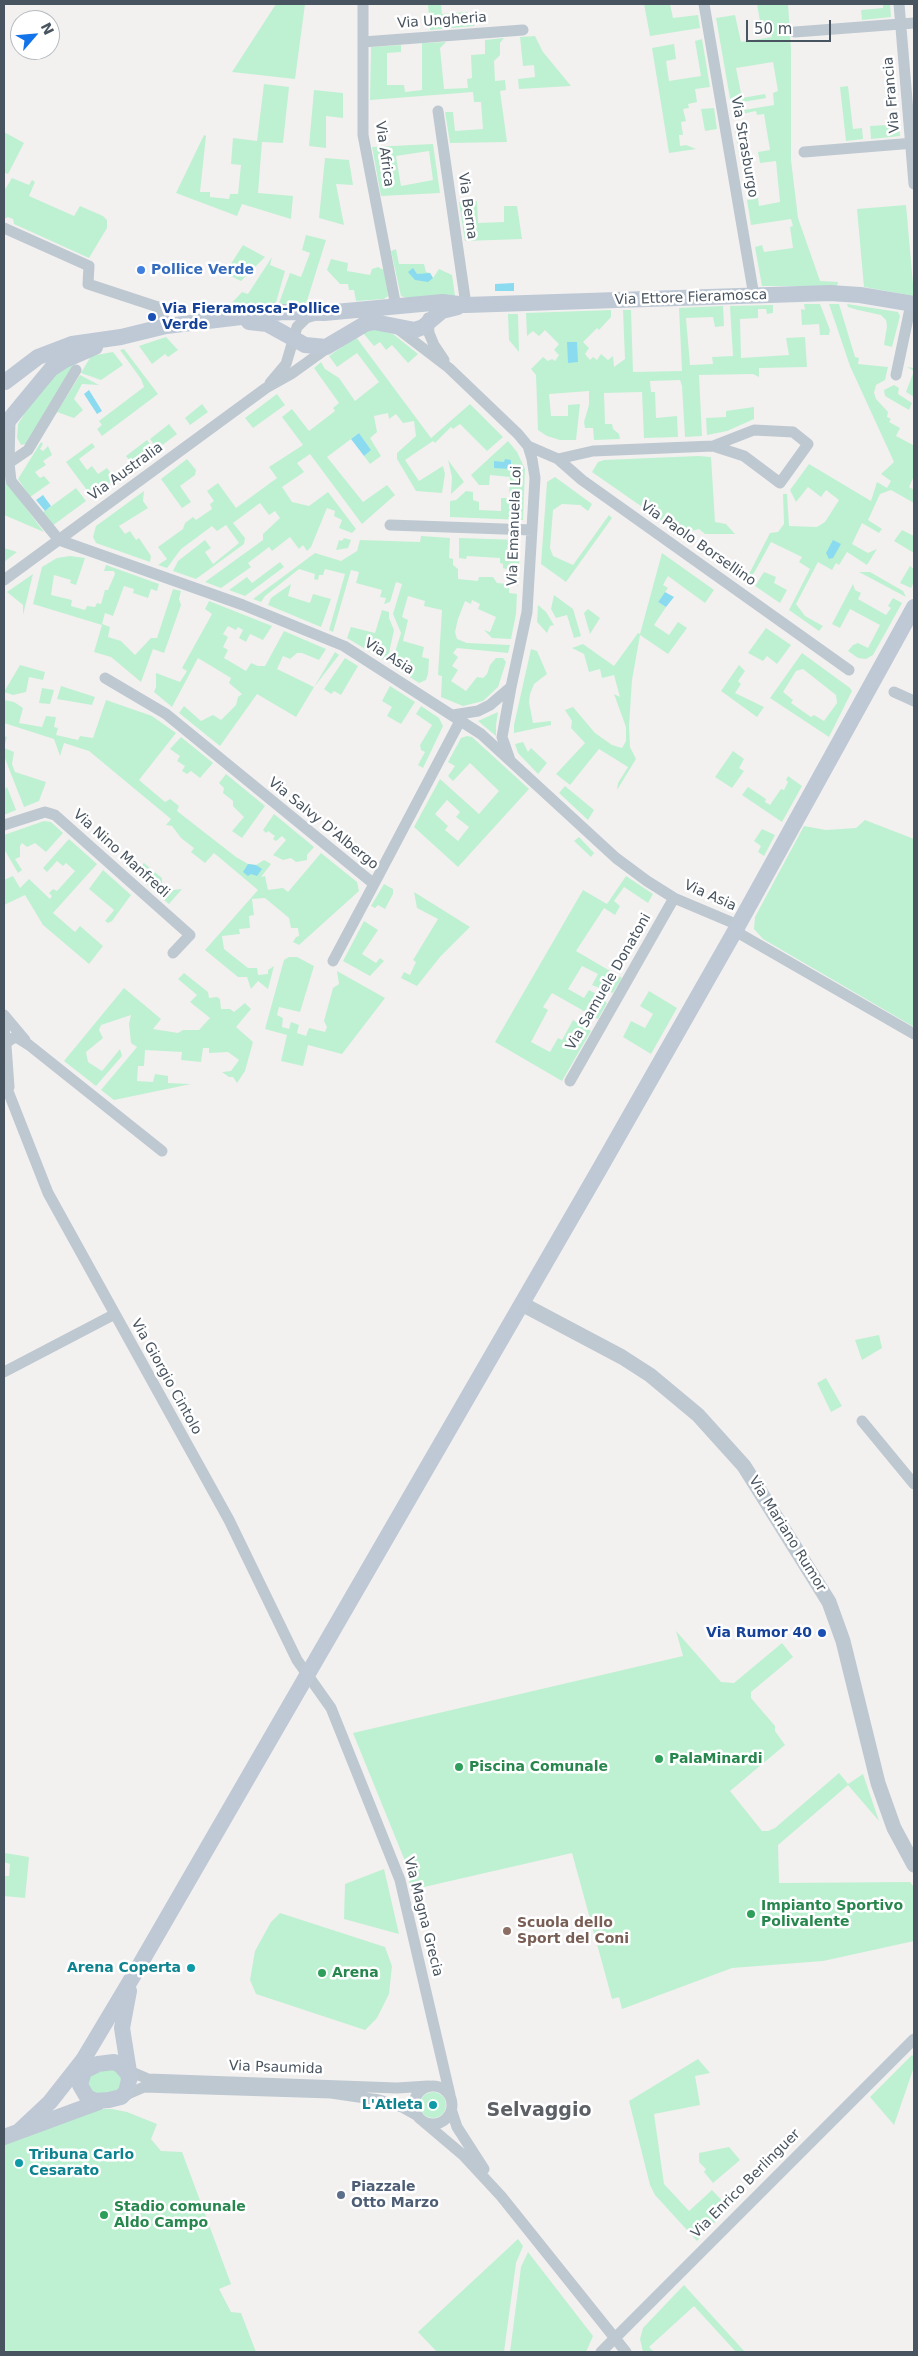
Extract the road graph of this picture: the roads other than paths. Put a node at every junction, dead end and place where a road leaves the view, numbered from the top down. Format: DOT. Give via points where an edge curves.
graph roads {
  1 [pos="363,4"];
  2 [pos="704,4"];
  3 [pos="899,4"];
  4 [pos="914,23"];
  5 [pos="901,24"];
  6 [pos="523,30"];
  7 [pos="795,32"];
  8 [pos="363,42"];
  9 [pos="438,111"];
  10 [pos="913,143"];
  11 [pos="804,152"];
  12 [pos="914,184"];
  13 [pos="4,228"];
  14 [pos="754,296"];
  15 [pos="913,304"];
  16 [pos="419,305"];
  17 [pos="466,305"];
  18 [pos="396,307"];
  19 [pos="324,313"];
  20 [pos="227,320"];
  21 [pos="429,321"];
  22 [pos="267,324"];
  23 [pos="166,326"];
  24 [pos="396,328"];
  25 [pos="121,337"];
  26 [pos="293,340"];
  27 [pos="330,346"];
  28 [pos="288,358"];
  29 [pos="449,368"];
  30 [pos="76,370"];
  31 [pos="896,375"];
  32 [pos="4,382"];
  33 [pos="266,388"];
  34 [pos="9,420"];
  35 [pos="528,446"];
  36 [pos="713,446"];
  37 [pos="4,449"];
  38 [pos="558,459"];
  39 [pos="6,464"];
  40 [pos="390,525"];
  41 [pos="532,530"];
  42 [pos="59,540"];
  43 [pos="4,580"];
  44 [pos="914,607"];
  45 [pos="849,670"];
  46 [pos="104,678"];
  47 [pos="511,688"];
  48 [pos="894,692"];
  49 [pos="914,701"];
  50 [pos="456,718"];
  51 [pos="510,762"];
  52 [pos="4,825"];
  53 [pos="374,884"];
  54 [pos="674,898"];
  55 [pos="736,928"];
  56 [pos="173,953"];
  57 [pos="334,961"];
  58 [pos="4,1015"];
  59 [pos="4,1028"];
  60 [pos="914,1034"];
  61 [pos="29,1045"];
  62 [pos="5,1048"];
  63 [pos="570,1081"];
  64 [pos="6,1085"];
  65 [pos="162,1151"];
  66 [pos="522,1304"];
  67 [pos="115,1314"];
  68 [pos="4,1372"];
  69 [pos="862,1421"];
  70 [pos="914,1484"];
  71 [pos="308,1674"];
  72 [pos="914,1865"];
  73 [pos="134,1972"];
  74 [pos="914,2039"];
  75 [pos="81,2070"];
  76 [pos="128,2073"];
  77 [pos="428,2086"];
  78 [pos="450,2095"];
  79 [pos="121,2097"];
  80 [pos="99,2102"];
  81 [pos="452,2112"];
  82 [pos="421,2119"];
  83 [pos="19,2131"];
  84 [pos="4,2137"];
  85 [pos="501,2196"];
  86 [pos="613,2338"];
  87 [pos="601,2352"];
  88 [pos="626,2352"];
  1 -- 8 [label="street, Via Africa"];
  2 -- 14 [label="street, Via Strasburgo"];
  3 -- 5 [label="street, Via Francia"];
  4 -- 5 [label="street"];
  5 -- 7 [label="street"];
  5 -- 10 [label="street, Via Francia"];
  6 -- 8 [label="street, Via Ungheria"];
  8 -- 18 [label="street, Via Africa" via="363,135"];
  9 -- 17 [label="street, Via Berna"];
  10 -- 11 [label="street"];
  10 -- 12 [label="street, Via Francia"];
  13 -- 23 [label="street" via="89,266 88,284 161,308"];
  14 -- 15 [label="main road, Via Ettore Fieramosca" via="830,293"];
  14 -- 17 [label="main road, Via Ettore Fieramosca"];
  15 -- 31 [label="street"];
  16 -- 17 [label="main road" via="442,302"];
  16 -- 18 [label="main road"];
  16 -- 21 [label="street"];
  17 -- 21 [label="main road" via="442,311"];
  18 -- 19 [label="main road"];
  19 -- 20 [label="main road" via="283,312"];
  19 -- 26 [label="street" via="301,322"];
  20 -- 22 [label="main road"];
  20 -- 23 [label="main road"];
  21 -- 24 [label="main road" via="415,330"];
  21 -- 29 [label="street" via="434,345"];
  22 -- 26 [label="main road"];
  22 -- 28 [label="street" via="281,340"];
  23 -- 25 [label="main road"];
  24 -- 27 [label="main road" via="374,322 365,324"];
  24 -- 29 [label="street"];
  25 -- 32 [label="main road" via="51,350"];
  25 -- 34 [label="main road" via="51,369"];
  26 -- 27 [label="main road" via="310,346"];
  26 -- 28 [label="street"];
  27 -- 33 [label="street"];
  28 -- 33 [label="street"];
  29 -- 35 [label="street, Via Emanuela Loi"];
  30 -- 39 [label="street" via="28,450"];
  32 -- 34 [label="main road" via="14,397"];
  33 -- 42 [label="street, Via Australia"];
  34 -- 39 [label="street"];
  35 -- 38 [label="street, Via Paolo Borsellino"];
  35 -- 41 [label="street, Via Emanuela Loi" via="535,478"];
  36 -- 36 [label="street" via="744,456 780,483 808,444 793,432 770,429 754,430"];
  36 -- 38 [label="street" via="593,451"];
  37 -- 39 [label="street"];
  38 -- 45 [label="street, Via Paolo Borsellino" via="582,480"];
  39 -- 42 [label="street" via="11,480"];
  40 -- 41 [label="street"];
  41 -- 47 [label="street, Via Emanuela Loi" via="527,612"];
  42 -- 43 [label="street, Via Australia"];
  42 -- 50 [label="street, Via Asia" via="243,605 344,646"];
  44 -- 55 [label="main road"];
  46 -- 53 [label="street, Via Salvy D'Albergo" via="166,714"];
  47 -- 50 [label="street" via="490,705"];
  47 -- 51 [label="street, Via Emanuela Loi" via="502,737"];
  48 -- 49 [label="street"];
  50 -- 51 [label="street, Via Asia" via="481,734"];
  50 -- 53 [label="street, Via Salvy D'Albergo"];
  51 -- 54 [label="street, Via Asia" via="616,858"];
  52 -- 56 [label="street, Via Nino Manfredi" via="45,812 55,815 190,935"];
  53 -- 57 [label="street"];
  54 -- 55 [label="street, Via Asia"];
  54 -- 63 [label="street, Via Samuele Donatoni"];
  55 -- 60 [label="street, Via Asia"];
  55 -- 66 [label="main road"];
  58 -- 61 [label="street"];
  59 -- 62 [label="street, Via Giorgio Cintolo"];
  61 -- 62 [label="street" via="13,1038"];
  61 -- 65 [label="street"];
  62 -- 64 [label="street, Via Giorgio Cintolo"];
  64 -- 67 [label="street, Via Giorgio Cintolo" via="48,1193"];
  66 -- 71 [label="main road"];
  66 -- 72 [label="street, Via Mariano Rumor" via="650,1375 698,1415 744,1466 829,1602 843,1641 878,1782 894,1828"];
  67 -- 68 [label="street"];
  67 -- 71 [label="street, Via Giorgio Cintolo" via="229,1520 297,1660"];
  69 -- 70 [label="street"];
  71 -- 73 [label="main road"];
  71 -- 78 [label="street, Via Magna Grecia" via="332,1708 394,1860"];
  73 -- 75 [label="main road"];
  73 -- 76 [label="main road" via="122,2028"];
  74 -- 86 [label="street, Via Enrico Berlinguer"];
  75 -- 76 [label="main road" via="114,2062"];
  75 -- 80 [label="main road" via="80,2085 84,2094"];
  75 -- 83 [label="main road"];
  76 -- 77 [label="street, Via Psaumida" via="148,2079 397,2088"];
  76 -- 79 [label="main road" via="126,2092"];
  77 -- 78 [label="street" via="441,2087"];
  77 -- 82 [label="street" via="414,2101"];
  78 -- 81 [label="street"];
  79 -- 80 [label="main road"];
  79 -- 82 [label="street, Via Psaumida" via="144,2087 331,2093 379,2100 402,2107"];
  80 -- 83 [label="main road"];
  81 -- 82 [label="street" via="440,2124 429,2124"];
  81 -- 85 [label="street" via="457,2127"];
  82 -- 85 [label="street, Via Psaumida" via="463,2155"];
  83 -- 84 [label="main road"];
  85 -- 86 [label="street"];
  86 -- 87 [label="street, Via Enrico Berlinguer"];
  86 -- 88 [label="street"];
}
